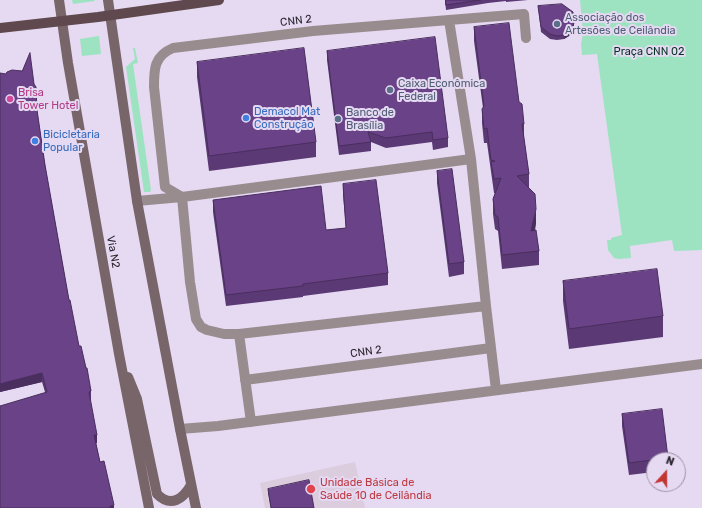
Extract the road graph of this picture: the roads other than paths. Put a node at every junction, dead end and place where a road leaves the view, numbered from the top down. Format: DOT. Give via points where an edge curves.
graph roads {
  1 [pos="59,0"];
  2 [pos="108,0"];
  3 [pos="219,0"];
  4 [pos="111,15"];
  5 [pos="449,20"];
  6 [pos="62,21"];
  7 [pos="0,28"];
  8 [pos="526,38"];
  9 [pos="471,159"];
  10 [pos="182,197"];
  11 [pos="137,201"];
  12 [pos="486,306"];
  13 [pos="239,334"];
  14 [pos="491,348"];
  15 [pos="119,354"];
  16 [pos="702,364"];
  17 [pos="245,380"];
  18 [pos="496,390"];
  19 [pos="251,422"];
  20 [pos="180,429"];
  21 [pos="191,485"];
  22 [pos="149,508"];
  23 [pos="196,508"];
  1 -- 6 [label="main road, Via N2"];
  2 -- 4 [label="main road"];
  3 -- 4 [label="main road"];
  4 -- 6 [label="main road"];
  4 -- 11 [label="main road"];
  5 -- 8 [label="street" via="524,14"];
  5 -- 9 [label="street"];
  5 -- 10 [label="street, CNN 2" via="313,31 173,48 164,52 156,65 154,87 165,187"];
  6 -- 7 [label="main road"];
  6 -- 15 [label="main road, Via N2"];
  9 -- 10 [label="street"];
  9 -- 12 [label="street"];
  10 -- 11 [label="street"];
  10 -- 13 [label="street" via="196,319 201,327 207,330"];
  11 -- 20 [label="main road"];
  12 -- 13 [label="street"];
  12 -- 14 [label="street"];
  13 -- 17 [label="street"];
  14 -- 17 [label="street, CNN 2"];
  14 -- 18 [label="street"];
  15 -- 21 [label="main road" via="137,399 157,494 164,500 179,500"];
  15 -- 22 [label="main road, Via N2"];
  16 -- 18 [label="street"];
  17 -- 19 [label="street"];
  18 -- 19 [label="street"];
  19 -- 20 [label="street"];
  20 -- 21 [label="main road"];
  21 -- 23 [label="main road"];
}
